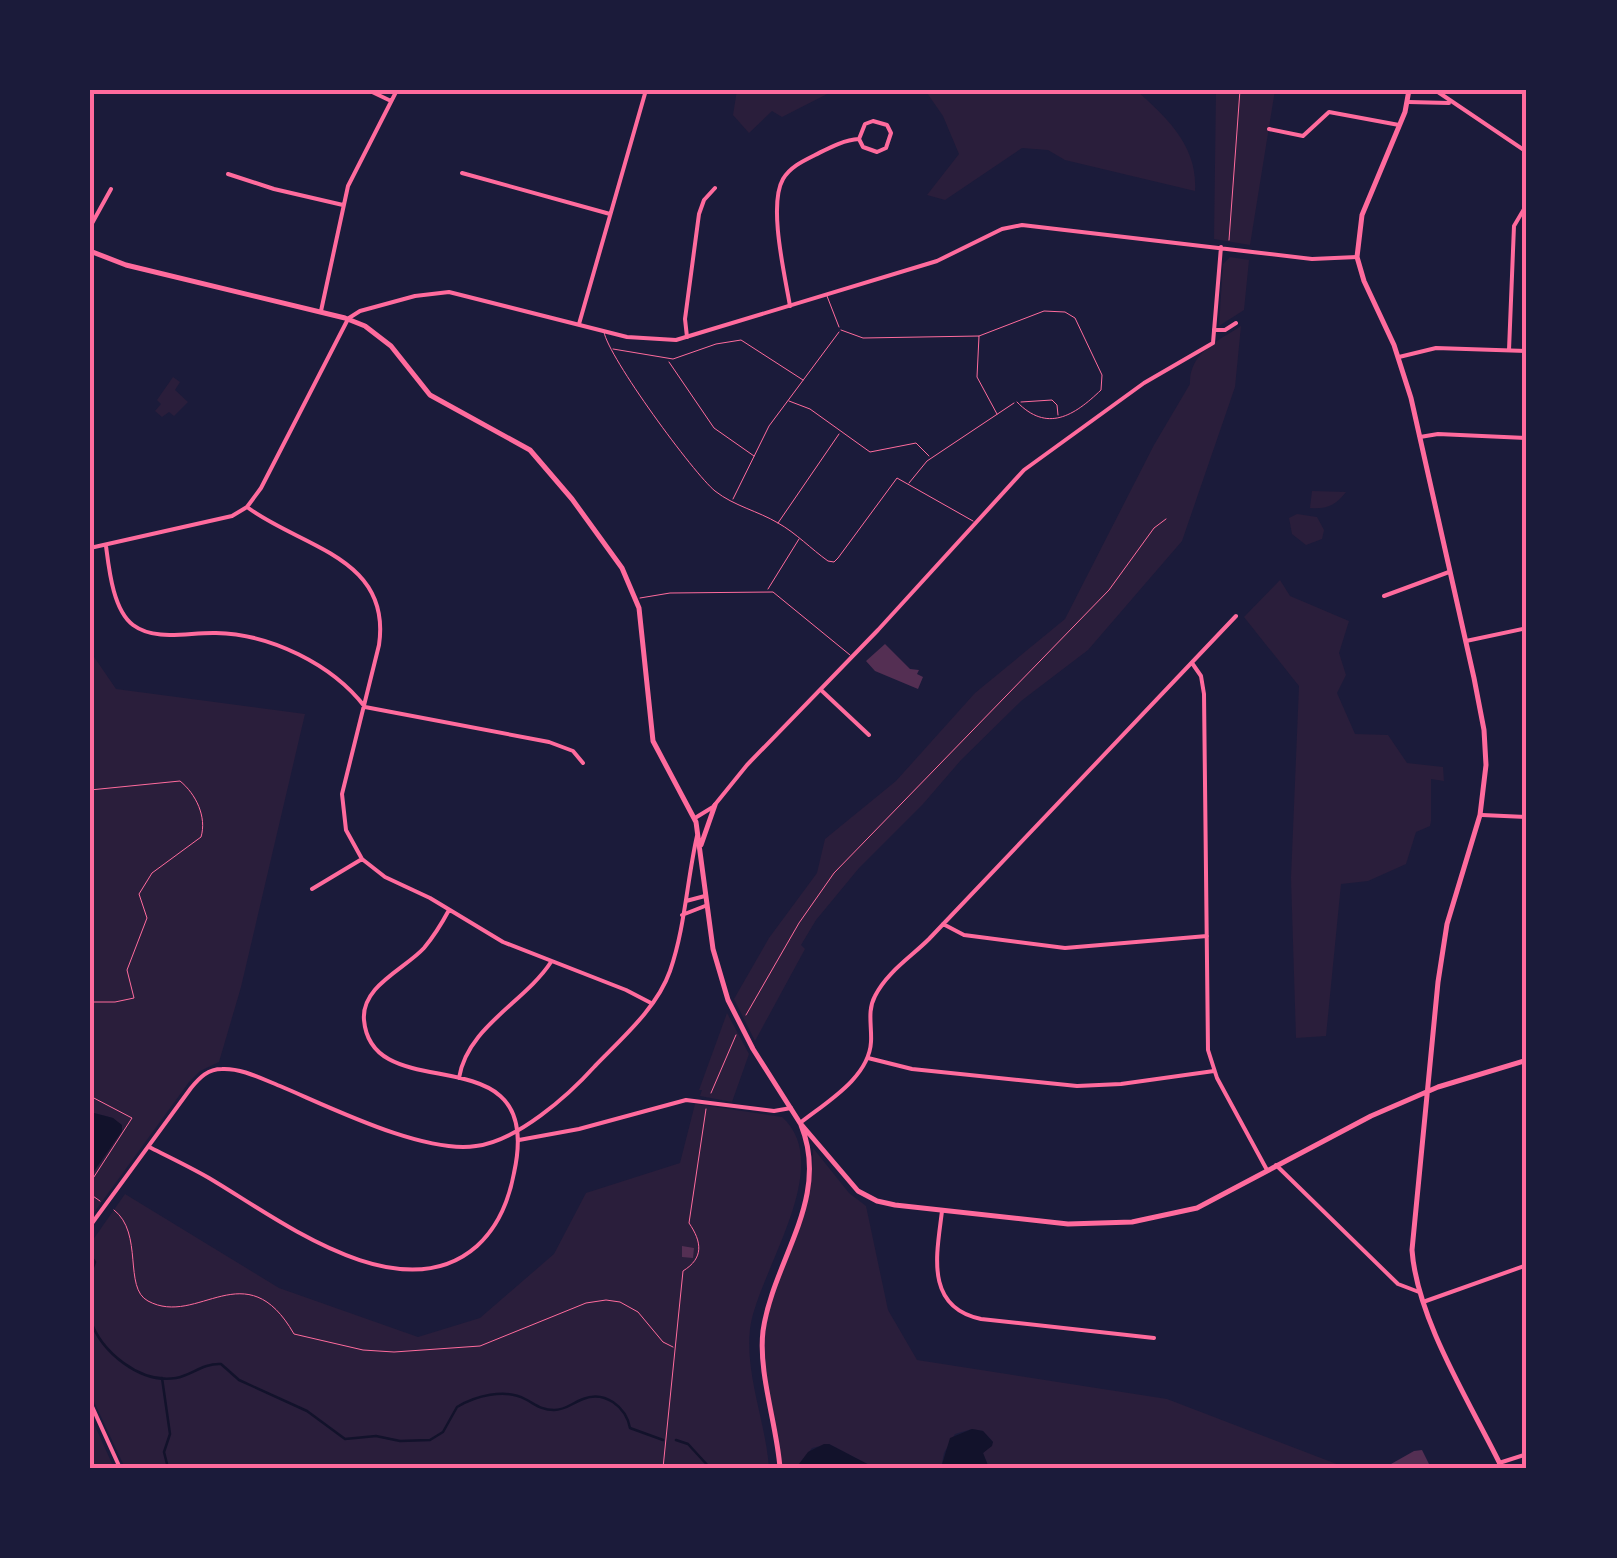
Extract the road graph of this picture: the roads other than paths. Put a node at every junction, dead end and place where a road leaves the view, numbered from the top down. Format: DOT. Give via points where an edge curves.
graph roads {
  1 [pos="368,90"];
  2 [pos="396,90"];
  3 [pos="646,90"];
  4 [pos="1408,90"];
  5 [pos="1435,90"];
  6 [pos="391,100"];
  7 [pos="1407,102"];
  8 [pos="1454,104"];
  9 [pos="1400,125"];
  10 [pos="1269,129"];
  11 [pos="859,139"];
  12 [pos="1527,152"];
  13 [pos="462,173"];
  14 [pos="228,174"];
  15 [pos="714,188"];
  16 [pos="111,190"];
  17 [pos="1527,204"];
  18 [pos="343,205"];
  19 [pos="610,214"];
  20 [pos="90,227"];
  21 [pos="1221,247"];
  22 [pos="90,251"];
  23 [pos="1357,257"];
  24 [pos="827,295"];
  25 [pos="790,306"];
  26 [pos="321,312"];
  27 [pos="348,318"];
  28 [pos="1236,323"];
  29 [pos="579,324"];
  30 [pos="840,330"];
  31 [pos="1214,330"];
  32 [pos="604,331"];
  33 [pos="980,336"];
  34 [pos="688,338"];
  35 [pos="611,348"];
  36 [pos="1509,350"];
  37 [pos="1527,351"];
  38 [pos="1399,358"];
  39 [pos="669,359"];
  40 [pos="803,380"];
  41 [pos="788,400"];
  42 [pos="1017,402"];
  43 [pos="997,414"];
  44 [pos="1058,418"];
  45 [pos="841,431"];
  46 [pos="1420,437"];
  47 [pos="1527,438"];
  48 [pos="756,457"];
  49 [pos="931,459"];
  50 [pos="909,483"];
  51 [pos="732,502"];
  52 [pos="248,507"];
  53 [pos="778,523"];
  54 [pos="975,523"];
  55 [pos="800,539"];
  56 [pos="106,546"];
  57 [pos="90,548"];
  58 [pos="1450,572"];
  59 [pos="766,591"];
  60 [pos="1384,596"];
  61 [pos="636,600"];
  62 [pos="1236,616"];
  63 [pos="1527,628"];
  64 [pos="1466,641"];
  65 [pos="852,658"];
  66 [pos="1190,662"];
  67 [pos="821,690"];
  68 [pos="364,707"];
  69 [pos="869,735"];
  70 [pos="583,763"];
  71 [pos="715,805"];
  72 [pos="1480,815"];
  73 [pos="1527,817"];
  74 [pos="695,818"];
  75 [pos="698,831"];
  76 [pos="700,848"];
  77 [pos="362,859"];
  78 [pos="312,889"];
  79 [pos="705,896"];
  80 [pos="684,902"];
  81 [pos="706,906"];
  82 [pos="450,910"];
  83 [pos="682,916"];
  84 [pos="943,924"];
  85 [pos="1206,936"];
  86 [pos="551,962"];
  87 [pos="652,1003"];
  88 [pos="868,1058"];
  89 [pos="1527,1060"];
  90 [pos="1214,1072"];
  91 [pos="459,1078"];
  92 [pos="1426,1092"];
  93 [pos="790,1108"];
  94 [pos="800,1122"];
  95 [pos="518,1129"];
  96 [pos="519,1140"];
  97 [pos="149,1146"];
  98 [pos="1276,1165"];
  99 [pos="1267,1170"];
  100 [pos="942,1211"];
  101 [pos="90,1226"];
  102 [pos="1527,1265"];
  103 [pos="1419,1292"];
  104 [pos="1423,1302"];
  105 [pos="1154,1338"];
  106 [pos="90,1402"];
  107 [pos="1527,1454"];
  108 [pos="1500,1465"];
  109 [pos="120,1468"];
  110 [pos="780,1468"];
  1 -- 6 [label="street"];
  2 -- 6 [label="street"];
  3 -- 19 [label="street"];
  4 -- 7 [label="main road"];
  5 -- 8 [label="street"];
  6 -- 18 [label="street"];
  7 -- 8 [label="street"];
  7 -- 9 [label="main road"];
  8 -- 12 [label="street"];
  9 -- 10 [label="street" via="1329,112 1301,137"];
  9 -- 23 [label="main road" via="1362,214"];
  11 -- 11 [label="street" via="878,152 891,132 873,120"];
  11 -- 25 [label="street" via="800,162 780,184"];
  13 -- 19 [label="street"];
  14 -- 18 [label="street"];
  15 -- 34 [label="street" via="699,214"];
  16 -- 20 [label="street"];
  17 -- 36 [label="street" via="1514,226"];
  18 -- 26 [label="street"];
  19 -- 29 [label="street"];
  21 -- 23 [label="street"];
  21 -- 24 [label="street" via="1017,225 941,260"];
  21 -- 31 [label="street"];
  22 -- 26 [label="main road"];
  23 -- 38 [label="main road"];
  24 -- 25 [label="street"];
  24 -- 30 [label="lane"];
  25 -- 34 [label="street"];
  26 -- 27 [label="main road"];
  27 -- 29 [label="street" via="441,291"];
  27 -- 52 [label="street"];
  27 -- 61 [label="main road" via="385,340 432,397 536,455 614,557"];
  28 -- 31 [label="street"];
  29 -- 32 [label="street"];
  30 -- 33 [label="lane" via="860,338"];
  30 -- 40 [label="lane"];
  31 -- 54 [label="street" via="1213,343 1037,458"];
  32 -- 34 [label="street"];
  32 -- 35 [label="lane"];
  33 -- 43 [label="lane" via="977,378"];
  33 -- 44 [label="lane" via="1044,311 1074,318 1103,382 1095,395"];
  35 -- 39 [label="lane"];
  35 -- 51 [label="lane" via="700,475"];
  36 -- 37 [label="street"];
  36 -- 38 [label="street" via="1442,347"];
  38 -- 46 [label="main road"];
  39 -- 40 [label="lane" via="741,340"];
  39 -- 48 [label="lane" via="712,426"];
  40 -- 41 [label="lane"];
  41 -- 45 [label="lane"];
  41 -- 48 [label="lane"];
  42 -- 43 [label="lane"];
  42 -- 44 [label="lane" via="1034,417"];
  42 -- 44 [label="lane" via="1052,400"];
  43 -- 49 [label="lane"];
  45 -- 49 [label="lane" via="874,453 916,442"];
  45 -- 53 [label="lane"];
  46 -- 47 [label="street"];
  46 -- 58 [label="main road"];
  48 -- 51 [label="lane"];
  49 -- 50 [label="lane"];
  50 -- 54 [label="lane"];
  50 -- 55 [label="lane" via="893,480 834,562"];
  51 -- 53 [label="lane"];
  52 -- 56 [label="street"];
  52 -- 68 [label="street" via="344,561 369,590 380,632"];
  53 -- 55 [label="lane"];
  54 -- 65 [label="street"];
  55 -- 59 [label="lane"];
  56 -- 57 [label="street"];
  56 -- 68 [label="street" via="119,605 136,627 270,643 322,669"];
  58 -- 60 [label="street"];
  58 -- 64 [label="main road"];
  59 -- 61 [label="lane"];
  59 -- 65 [label="lane"];
  61 -- 74 [label="main road" via="654,745"];
  62 -- 66 [label="street"];
  63 -- 64 [label="street"];
  64 -- 72 [label="main road" via="1484,730"];
  65 -- 67 [label="street"];
  66 -- 84 [label="street"];
  66 -- 85 [label="street" via="1204,694"];
  67 -- 69 [label="street"];
  67 -- 71 [label="street"];
  68 -- 70 [label="street" via="548,742"];
  68 -- 77 [label="street" via="342,802 346,830"];
  71 -- 74 [label="street"];
  71 -- 76 [label="main road"];
  72 -- 73 [label="street"];
  72 -- 92 [label="main road" via="1447,924"];
  74 -- 75 [label="main road"];
  75 -- 76 [label="main road"];
  75 -- 80 [label="street"];
  76 -- 79 [label="main road"];
  77 -- 78 [label="street"];
  77 -- 82 [label="street"];
  79 -- 80 [label="street"];
  79 -- 81 [label="main road"];
  80 -- 83 [label="street"];
  81 -- 83 [label="street"];
  81 -- 93 [label="main road" via="718,974 740,1026"];
  82 -- 86 [label="street"];
  82 -- 91 [label="street" via="422,950 372,992 364,1020 373,1044 387,1057 418,1072"];
  83 -- 87 [label="street" via="670,971"];
  84 -- 85 [label="street" via="964,935 1065,948"];
  84 -- 88 [label="street" via="874,996"];
  85 -- 90 [label="street"];
  86 -- 87 [label="street"];
  86 -- 91 [label="street" via="478,1038"];
  87 -- 95 [label="street" via="575,1087"];
  88 -- 90 [label="street" via="1078,1086"];
  88 -- 94 [label="street"];
  89 -- 92 [label="main road"];
  90 -- 99 [label="street"];
  91 -- 95 [label="street" via="495,1090"];
  92 -- 98 [label="main road"];
  92 -- 103 [label="main road" via="1412,1238"];
  93 -- 94 [label="main road"];
  93 -- 96 [label="street" via="774,1112 681,1101"];
  94 -- 100 [label="main road" via="862,1194"];
  94 -- 110 [label="main road" via="810,1155 809,1187 763,1340"];
  95 -- 96 [label="street"];
  95 -- 97 [label="street" via="480,1146 439,1144 221,1068 198,1080"];
  96 -- 97 [label="street" via="510,1193 492,1230 460,1258 416,1270 318,1243"];
  97 -- 101 [label="street"];
  98 -- 99 [label="main road"];
  98 -- 103 [label="street" via="1398,1284"];
  99 -- 100 [label="main road" via="1197,1208 1132,1222 1068,1224"];
  100 -- 105 [label="street" via="938,1280 965,1314"];
  102 -- 104 [label="street"];
  103 -- 104 [label="main road"];
  104 -- 108 [label="main road"];
  106 -- 109 [label="street"];
  107 -- 108 [label="street"];
}
